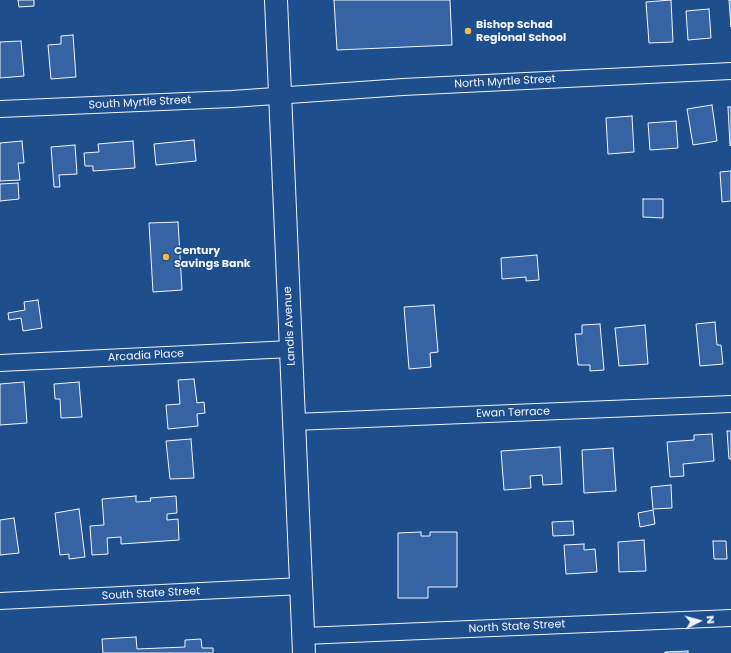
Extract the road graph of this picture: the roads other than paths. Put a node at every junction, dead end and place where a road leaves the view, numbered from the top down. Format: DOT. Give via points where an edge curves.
graph roads {
  1 [pos="276,0"];
  2 [pos="731,71"];
  3 [pos="280,95"];
  4 [pos="0,109"];
  5 [pos="291,349"];
  6 [pos="0,363"];
  7 [pos="731,404"];
  8 [pos="294,422"];
  9 [pos="302,586"];
  10 [pos="0,601"];
  11 [pos="731,618"];
  12 [pos="304,645"];
  1 -- 3 [label="main road, Landis Avenue"];
  2 -- 3 [label="street, North Myrtle Street"];
  3 -- 4 [label="street, South Myrtle Street"];
  3 -- 5 [label="main road, Landis Avenue"];
  5 -- 6 [label="street, Arcadia Place"];
  5 -- 8 [label="main road, Landis Avenue"];
  7 -- 8 [label="street, Ewan Terrace"];
  8 -- 9 [label="main road, Landis Avenue"];
  9 -- 10 [label="street, South State Street"];
  9 -- 12 [label="main road, Landis Avenue"];
  11 -- 12 [label="street, North State Street"];
}
